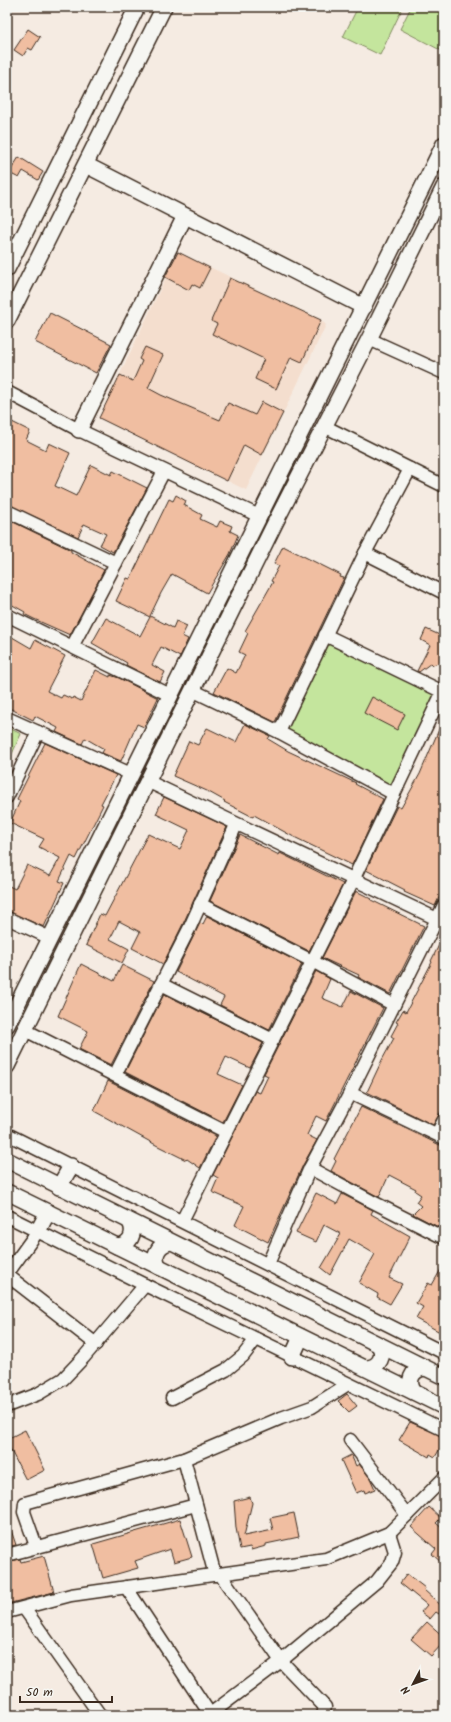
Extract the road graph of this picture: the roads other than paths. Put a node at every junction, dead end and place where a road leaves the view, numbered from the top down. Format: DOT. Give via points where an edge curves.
graph roads {
  1 [pos="137,7"];
  2 [pos="164,7"];
  3 [pos="120,43"];
  4 [pos="142,51"];
  5 [pos="106,70"];
  6 [pos="127,82"];
  7 [pos="444,144"];
  8 [pos="86,165"];
  9 [pos="444,187"];
  10 [pos="185,216"];
  11 [pos="7,269"];
  12 [pos="364,307"];
  13 [pos="7,321"];
  14 [pos="369,339"];
  15 [pos="444,373"];
  16 [pos="7,392"];
  17 [pos="324,426"];
  18 [pos="79,430"];
  19 [pos="410,469"];
  20 [pos="164,471"];
  21 [pos="444,486"];
  22 [pos="7,511"];
  23 [pos="259,516"];
  24 [pos="246,542"];
  25 [pos="262,548"];
  26 [pos="365,553"];
  27 [pos="116,563"];
  28 [pos="232,570"];
  29 [pos="248,577"];
  30 [pos="444,593"];
  31 [pos="7,615"];
  32 [pos="325,635"];
  33 [pos="72,647"];
  34 [pos="192,690"];
  35 [pos="443,690"];
  36 [pos="170,695"];
  37 [pos="7,718"];
  38 [pos="38,732"];
  39 [pos="279,732"];
  40 [pos="131,774"];
  41 [pos="147,781"];
  42 [pos="394,794"];
  43 [pos="7,796"];
  44 [pos="236,825"];
  45 [pos="353,880"];
  46 [pos="200,904"];
  47 [pos="444,905"];
  48 [pos="7,918"];
  49 [pos="437,919"];
  50 [pos="50,938"];
  51 [pos="312,961"];
  52 [pos="161,984"];
  53 [pos="394,1005"];
  54 [pos="8,1022"];
  55 [pos="25,1030"];
  56 [pos="273,1040"];
  57 [pos="7,1066"];
  58 [pos="115,1075"];
  59 [pos="350,1093"];
  60 [pos="444,1120"];
  61 [pos="226,1132"];
  62 [pos="7,1134"];
  63 [pos="441,1136"];
  64 [pos="7,1160"];
  65 [pos="71,1166"];
  66 [pos="310,1168"];
  67 [pos="59,1187"];
  68 [pos="7,1192"];
  69 [pos="48,1212"];
  70 [pos="7,1216"];
  71 [pos="182,1221"];
  72 [pos="130,1222"];
  73 [pos="38,1231"];
  74 [pos="444,1238"];
  75 [pos="170,1242"];
  76 [pos="117,1246"];
  77 [pos="268,1264"];
  78 [pos="159,1267"];
  79 [pos="7,1275"];
  80 [pos="145,1285"];
  81 [pos="302,1337"];
  82 [pos="256,1339"];
  83 [pos="96,1344"];
  84 [pos="379,1345"];
  85 [pos="444,1353"];
  86 [pos="292,1357"];
  87 [pos="367,1368"];
  88 [pos="424,1368"];
  89 [pos="444,1377"];
  90 [pos="348,1384"];
  91 [pos="414,1392"];
  92 [pos="172,1398"];
  93 [pos="7,1406"];
  94 [pos="444,1406"];
  95 [pos="444,1430"];
  96 [pos="350,1440"];
  97 [pos="184,1459"];
  98 [pos="444,1478"];
  99 [pos="196,1504"];
  100 [pos="407,1515"];
  101 [pos="389,1533"];
  102 [pos="36,1546"];
  103 [pos="7,1556"];
  104 [pos="218,1574"];
  105 [pos="126,1587"];
  106 [pos="24,1608"];
  107 [pos="7,1612"];
  108 [pos="281,1661"];
  109 [pos="100,1715"];
  110 [pos="209,1715"];
  111 [pos="323,1715"];
  1 -- 3 [label="street"];
  2 -- 4 [label="street"];
  3 -- 4 [label="street" via="129,53 136,54"];
  3 -- 5 [label="street"];
  4 -- 6 [label="street"];
  5 -- 6 [label="street" via="120,70 126,75"];
  5 -- 11 [label="street"];
  6 -- 8 [label="street"];
  7 -- 12 [label="street"];
  8 -- 10 [label="street"];
  8 -- 13 [label="street"];
  9 -- 14 [label="street"];
  10 -- 12 [label="street"];
  10 -- 18 [label="street"];
  12 -- 23 [label="street"];
  14 -- 15 [label="street"];
  14 -- 17 [label="street"];
  16 -- 18 [label="street"];
  17 -- 19 [label="street"];
  17 -- 25 [label="street"];
  18 -- 20 [label="street"];
  19 -- 21 [label="street"];
  19 -- 26 [label="street"];
  20 -- 23 [label="street"];
  20 -- 27 [label="street"];
  22 -- 27 [label="street"];
  23 -- 24 [label="street"];
  24 -- 25 [label="street" via="254,548"];
  24 -- 28 [label="street"];
  25 -- 29 [label="street"];
  26 -- 30 [label="street"];
  26 -- 32 [label="street"];
  27 -- 33 [label="street"];
  28 -- 29 [label="street" via="241,570"];
  28 -- 36 [label="street"];
  29 -- 34 [label="street"];
  31 -- 33 [label="street"];
  32 -- 35 [label="street"];
  32 -- 39 [label="street"];
  33 -- 36 [label="street"];
  34 -- 39 [label="street"];
  34 -- 41 [label="street"];
  35 -- 42 [label="street"];
  36 -- 40 [label="street"];
  37 -- 38 [label="street"];
  38 -- 40 [label="street"];
  38 -- 43 [label="street"];
  39 -- 42 [label="street"];
  40 -- 50 [label="street"];
  41 -- 44 [label="street"];
  41 -- 55 [label="street"];
  42 -- 45 [label="street"];
  44 -- 45 [label="street"];
  44 -- 46 [label="street"];
  45 -- 49 [label="street"];
  45 -- 51 [label="street"];
  46 -- 51 [label="street"];
  46 -- 52 [label="street"];
  47 -- 49 [label="street"];
  48 -- 50 [label="street"];
  49 -- 53 [label="street"];
  50 -- 54 [label="street"];
  51 -- 53 [label="street"];
  51 -- 56 [label="street"];
  52 -- 56 [label="street"];
  52 -- 58 [label="street"];
  53 -- 59 [label="street"];
  55 -- 57 [label="street"];
  55 -- 58 [label="street"];
  56 -- 61 [label="street"];
  58 -- 61 [label="street"];
  59 -- 63 [label="street"];
  59 -- 66 [label="street"];
  60 -- 63 [label="street"];
  61 -- 71 [label="street"];
  62 -- 65 [label="street"];
  64 -- 67 [label="street"];
  65 -- 67 [label="street"];
  65 -- 71 [label="street"];
  66 -- 74 [label="street"];
  66 -- 77 [label="street"];
  67 -- 72 [label="street"];
  68 -- 69 [label="street"];
  69 -- 73 [label="street"];
  69 -- 76 [label="street"];
  70 -- 73 [label="street"];
  71 -- 77 [label="street"];
  72 -- 75 [label="street"];
  72 -- 76 [label="street" via="130,1238 125,1244"];
  73 -- 79 [label="street"];
  73 -- 80 [label="street"];
  75 -- 78 [label="street" via="160,1247 156,1253"];
  75 -- 84 [label="street"];
  76 -- 78 [label="street"];
  77 -- 85 [label="street"];
  78 -- 81 [label="street"];
  79 -- 83 [label="street"];
  80 -- 82 [label="street"];
  80 -- 83 [label="street"];
  81 -- 86 [label="street"];
  81 -- 87 [label="street"];
  82 -- 86 [label="street"];
  82 -- 92 [label="street" via="243,1356 226,1370"];
  83 -- 93 [label="street" via="63,1379 38,1394"];
  84 -- 87 [label="street" via="382,1355 379,1362"];
  84 -- 88 [label="street"];
  86 -- 90 [label="street"];
  87 -- 91 [label="street"];
  88 -- 89 [label="street"];
  88 -- 91 [label="street" via="414,1372 411,1378 410,1386"];
  90 -- 95 [label="street"];
  90 -- 97 [label="street" via="312,1407"];
  91 -- 94 [label="street"];
  96 -- 100 [label="street"];
  97 -- 99 [label="street"];
  97 -- 102 [label="street" via="25,1503 24,1512"];
  98 -- 100 [label="street"];
  99 -- 102 [label="street"];
  99 -- 104 [label="street"];
  100 -- 101 [label="street"];
  101 -- 104 [label="street" via="326,1559"];
  101 -- 108 [label="street" via="395,1552 392,1562 377,1581"];
  102 -- 103 [label="street"];
  104 -- 105 [label="street"];
  104 -- 108 [label="street"];
  105 -- 106 [label="street" via="71,1595"];
  105 -- 110 [label="street"];
  106 -- 107 [label="street"];
  106 -- 109 [label="street"];
  108 -- 110 [label="street"];
  108 -- 111 [label="street" via="325,1707"];
}
